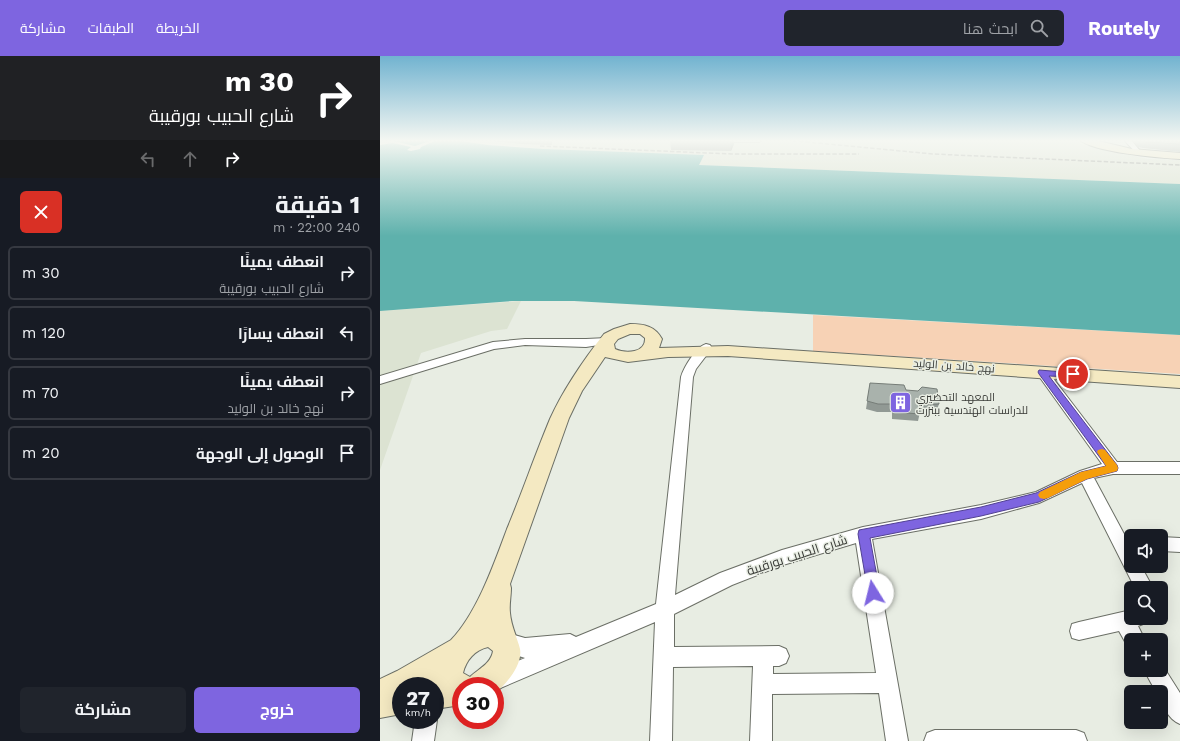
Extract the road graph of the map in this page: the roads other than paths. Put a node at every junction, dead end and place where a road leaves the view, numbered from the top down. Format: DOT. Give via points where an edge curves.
graph roads {
  1 [pos="648,332"];
  2 [pos="607,342"];
  3 [pos="705,350"];
  4 [pos="632,356"];
  5 [pos="1042,372"];
  6 [pos="380,380"];
  7 [pos="1180,382"];
  8 [pos="574,390"];
  9 [pos="1113,468"];
  10 [pos="1180,468"];
  11 [pos="1085,475"];
  12 [pos="863,534"];
  13 [pos="1124,540"];
  14 [pos="1168,544"];
  15 [pos="1180,545"];
  16 [pos="500,579"];
  17 [pos="665,609"];
  18 [pos="1124,621"];
  19 [pos="1079,631"];
  20 [pos="503,640"];
  21 [pos="586,642"];
  22 [pos="463,646"];
  23 [pos="664,657"];
  24 [pos="492,677"];
  25 [pos="497,677"];
  26 [pos="1158,677"];
  27 [pos="452,683"];
  28 [pos="888,683"];
  29 [pos="762,684"];
  30 [pos="380,693"];
  31 [pos="392,702"];
  32 [pos="380,704"];
  33 [pos="1180,713"];
  34 [pos="424,729"];
  35 [pos="422,741"];
  36 [pos="661,741"];
  37 [pos="760,741"];
  38 [pos="898,741"];
  39 [pos="935,741"];
  40 [pos="1076,741"];
  1 -- 2 [label="street, نهج خالد بن الوليد" via="630,329 616,333"];
  1 -- 3 [label="street, نهج خالد بن الوليد"];
  1 -- 4 [label="street" via="653,335 654,344 651,348"];
  2 -- 4 [label="street" via="608,352 613,355"];
  2 -- 6 [label="street" via="525,342 493,346"];
  2 -- 8 [label="street"];
  3 -- 4 [label="street, نهج خالد بن الوليد"];
  3 -- 5 [label="street, نهج خالد بن الوليد"];
  3 -- 17 [label="street" via="690,368 687,377"];
  4 -- 8 [label="street" via="602,368"];
  5 -- 7 [label="street, نهج خالد بن الوليد"];
  5 -- 9 [label="street"];
  8 -- 16 [label="street" via="560,418"];
  9 -- 10 [label="street, شارع الحبيب بورقيبة"];
  9 -- 11 [label="street, شارع الحبيب بورقيبة"];
  11 -- 12 [label="street, شارع الحبيب بورقيبة" via="1039,497 981,512"];
  11 -- 13 [label="street"];
  12 -- 17 [label="street, شارع الحبيب بورقيبة" via="782,558 726,579"];
  12 -- 28 [label="street"];
  14 -- 15 [label="street"];
  16 -- 20 [label="street" via="497,612"];
  16 -- 22 [label="street" via="480,620"];
  17 -- 21 [label="street, شارع الحبيب بورقيبة"];
  17 -- 23 [label="street"];
  18 -- 19 [label="street"];
  20 -- 21 [label="street, شارع الحبيب بورقيبة" via="525,648"];
  20 -- 22 [label="street" via="490,634 481,635"];
  20 -- 24 [label="street" via="506,648 504,663"];
  21 -- 25 [label="street, شارع الحبيب بورقيبة"];
  22 -- 27 [label="street" via="450,667 449,676"];
  22 -- 30 [label="street" via="420,674"];
  23 -- 29 [label="street" via="771,656"];
  23 -- 36 [label="street"];
  26 -- 33 [label="street"];
  28 -- 29 [label="street"];
  28 -- 38 [label="street"];
  29 -- 37 [label="street"];
  31 -- 32 [label="street"];
  34 -- 35 [label="street"];
  39 -- 40 [label="street"];
}
